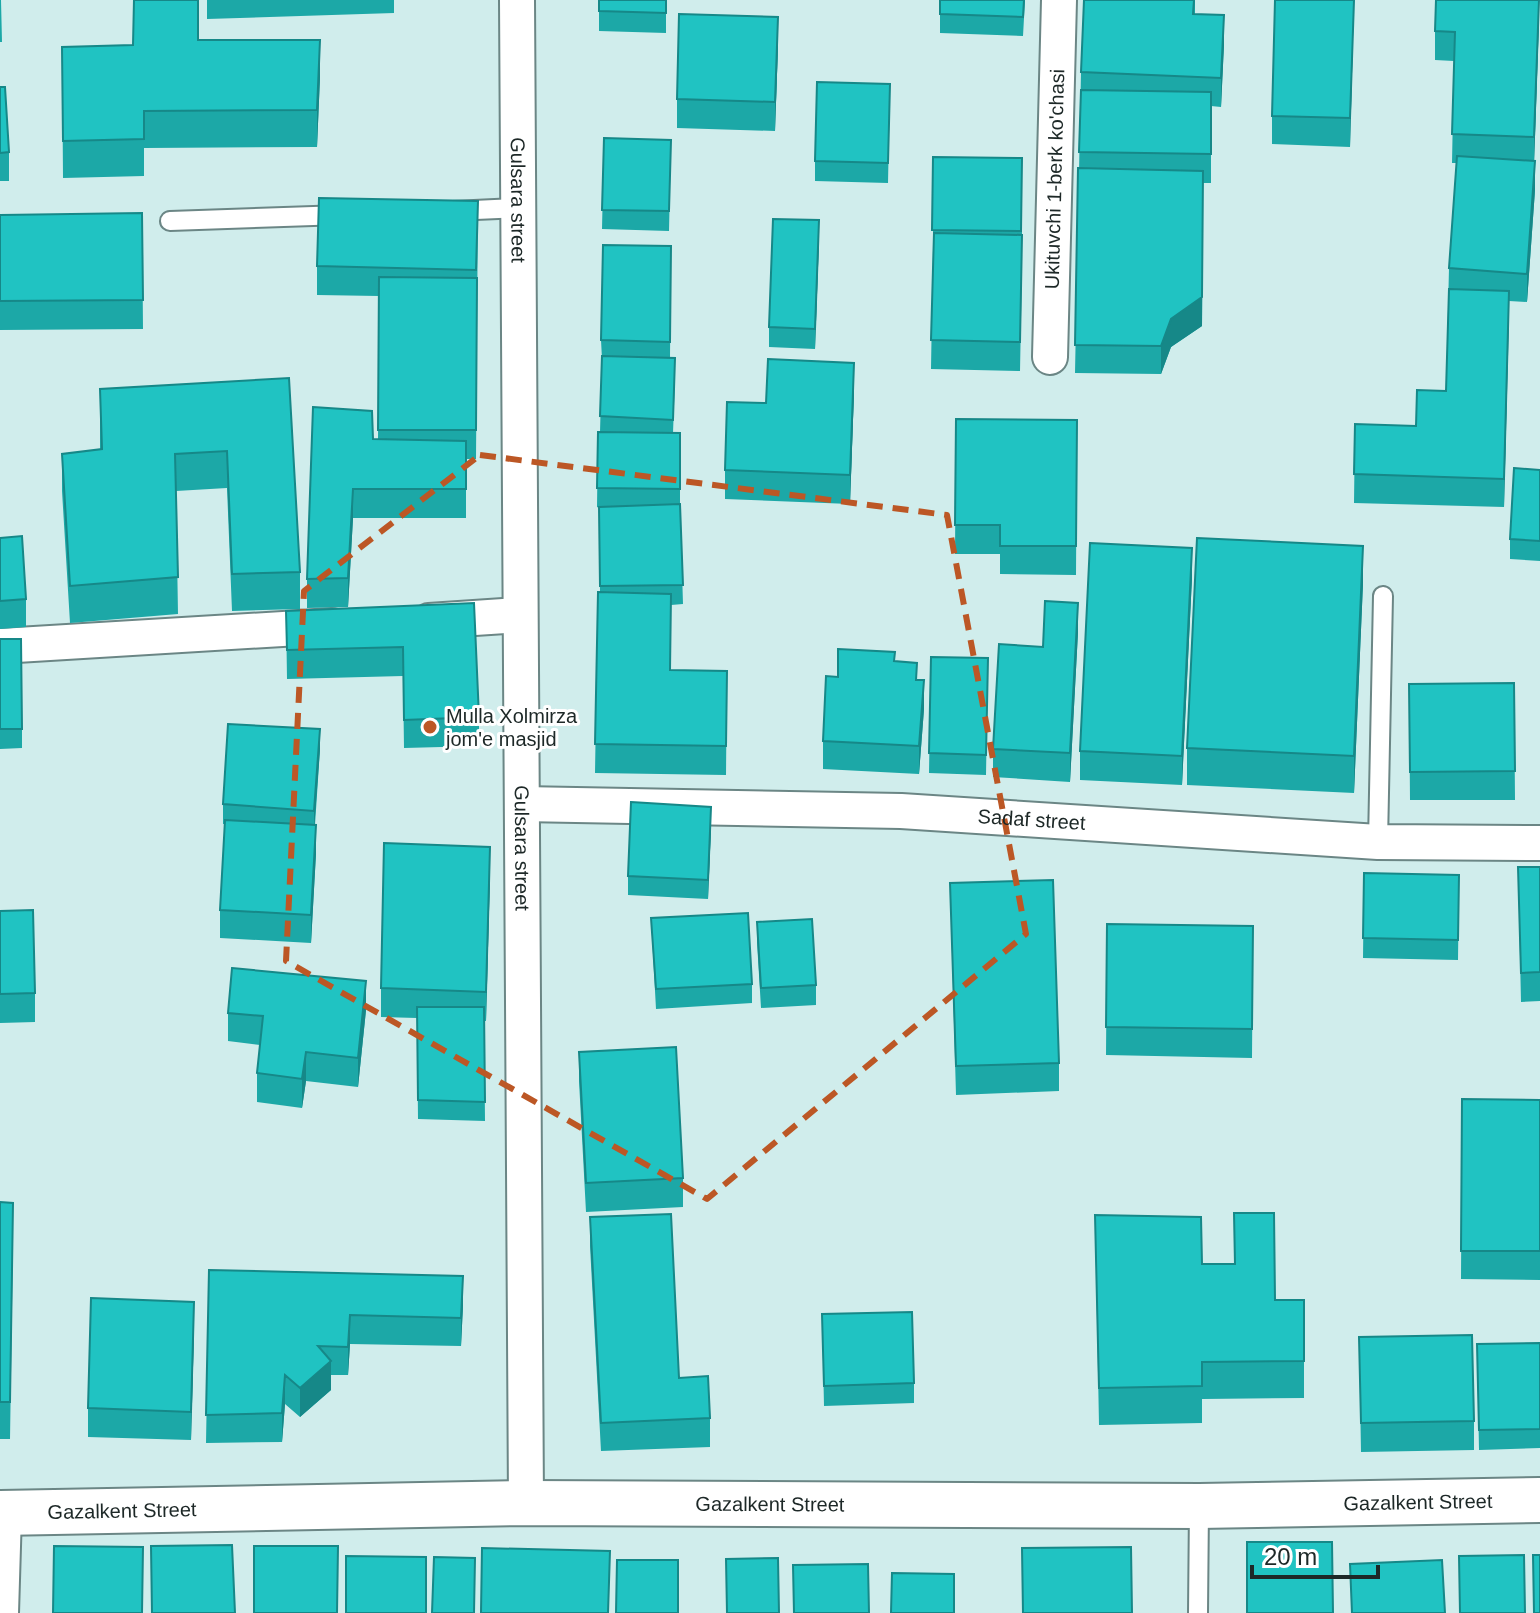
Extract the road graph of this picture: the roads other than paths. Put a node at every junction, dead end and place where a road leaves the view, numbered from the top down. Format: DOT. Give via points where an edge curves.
graph roads {
  1 [pos="517,0"];
  2 [pos="1059,0"];
  3 [pos="518,208"];
  4 [pos="439,211"];
  5 [pos="359,214"];
  6 [pos="170,221"];
  7 [pos="1050,357"];
  8 [pos="1383,596"];
  9 [pos="520,615"];
  10 [pos="0,646"];
  11 [pos="522,804"];
  12 [pos="1378,842"];
  13 [pos="1540,843"];
  14 [pos="1540,1500"];
  15 [pos="526,1503"];
  16 [pos="1199,1506"];
  17 [pos="2,1513"];
  18 [pos="1,1613"];
  19 [pos="1198,1613"];
  1 -- 3 [label="street, Gulsara street"];
  2 -- 7 [label="street, Ukituvchi 1-berk ko'chasi"];
  3 -- 4 [label="lane"];
  3 -- 9 [label="street, Gulsara street"];
  5 -- 6 [label="lane"];
  8 -- 12 [label="lane"];
  9 -- 10 [label="street"];
  9 -- 11 [label="street, Gulsara street"];
  11 -- 12 [label="street, Sadaf street" via="901,811"];
  11 -- 15 [label="street, Gulsara street"];
  12 -- 13 [label="street, Sadaf street"];
  14 -- 16 [label="street, Gazalkent Street"];
  15 -- 16 [label="street, Gazalkent Street"];
  15 -- 17 [label="street, Gazalkent Street"];
  16 -- 19 [label="lane"];
  17 -- 18 [label="street"];
}
